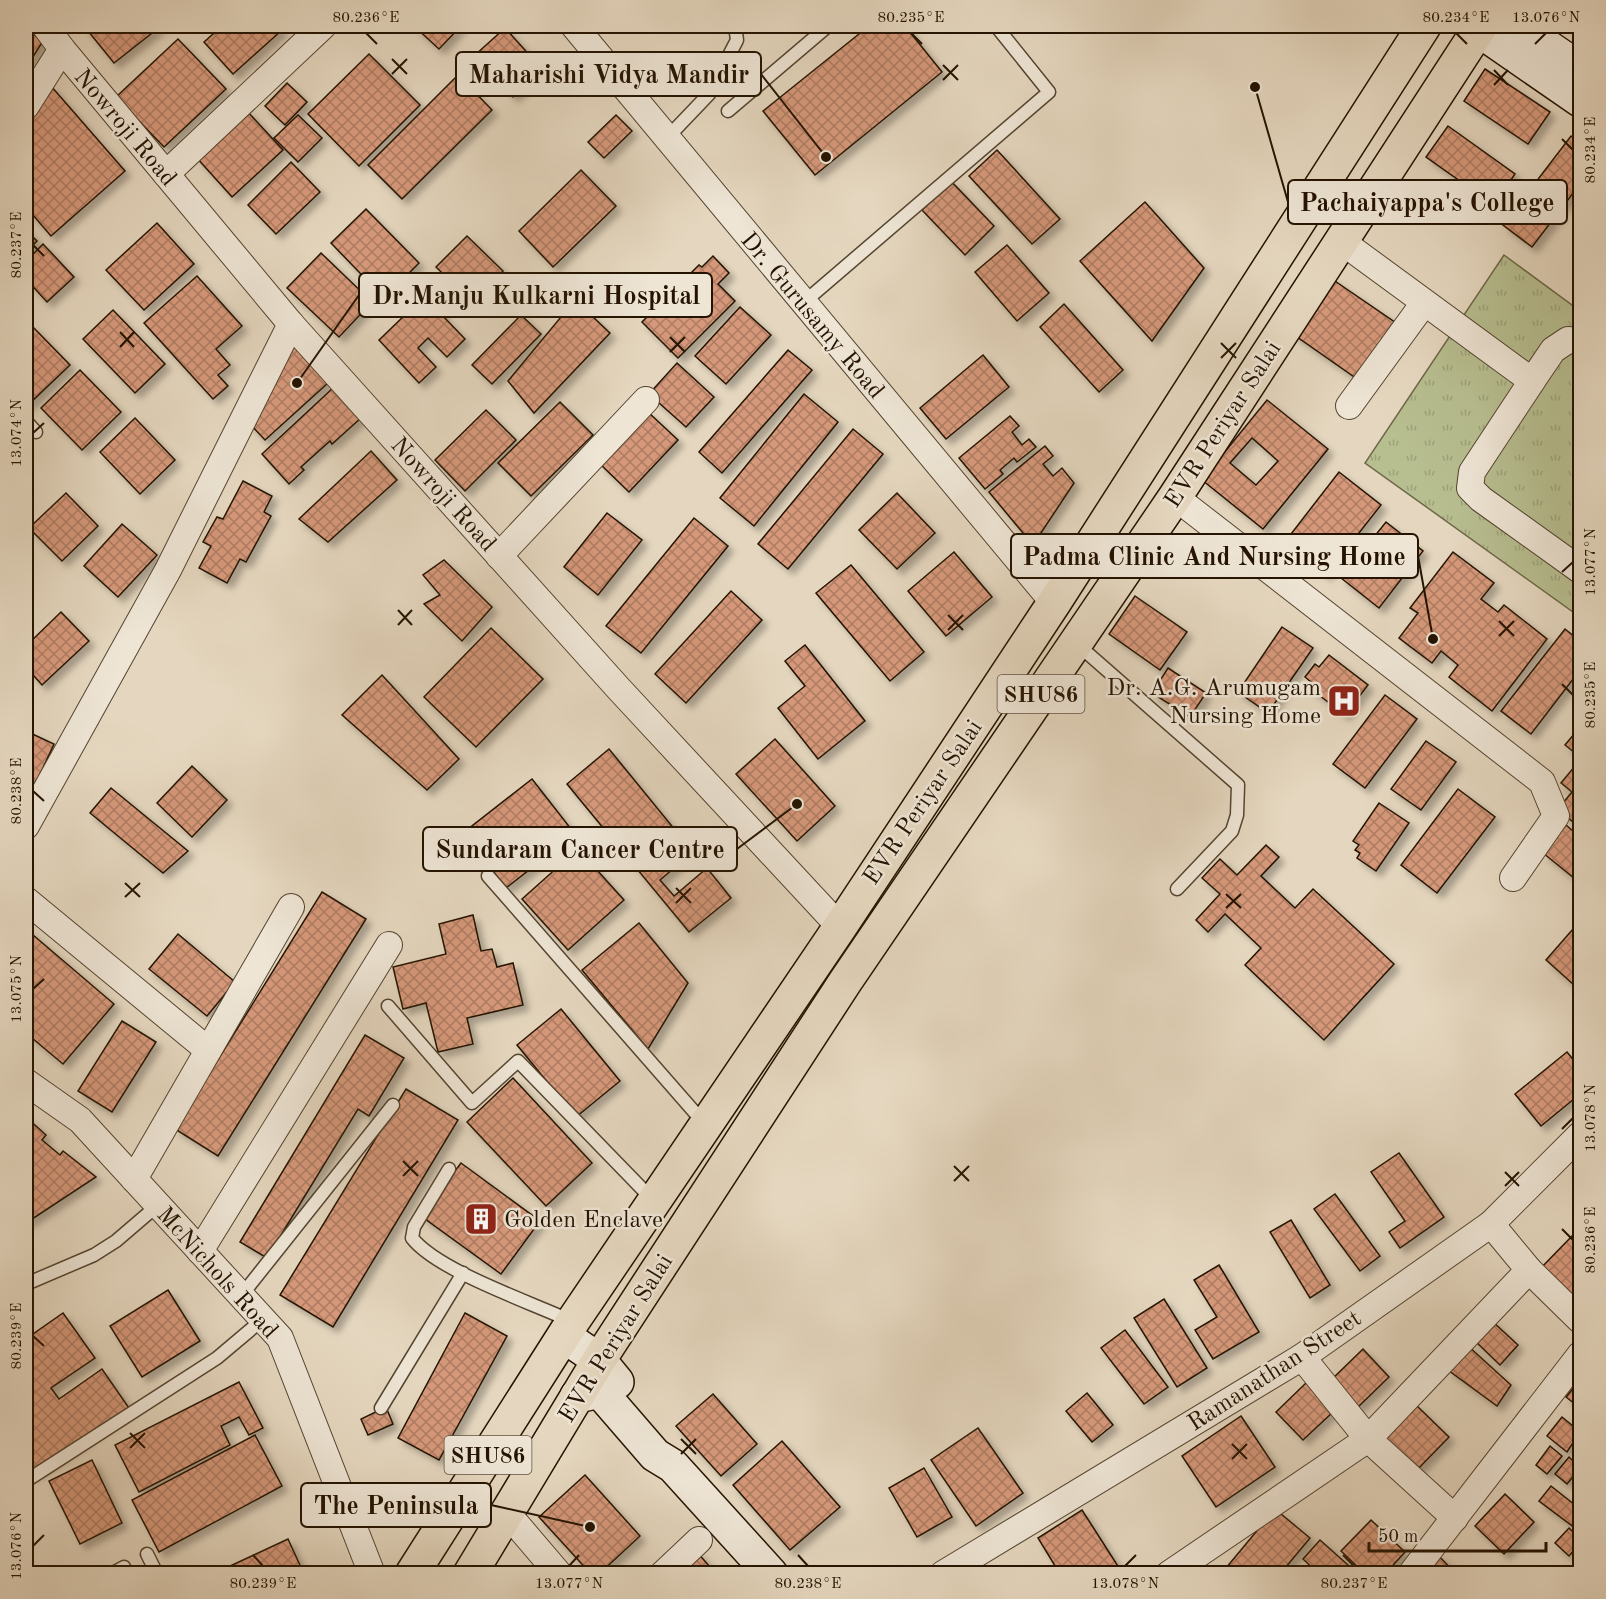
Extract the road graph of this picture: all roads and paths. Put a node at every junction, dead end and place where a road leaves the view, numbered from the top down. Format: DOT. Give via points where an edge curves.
graph roads {
  1 [pos="45,26"];
  2 [pos="323,26"];
  3 [pos="573,26"];
  4 [pos="735,26"];
  5 [pos="828,26"];
  6 [pos="996,26"];
  7 [pos="1424,26"];
  8 [pos="1517,26"];
  9 [pos="1478,27"];
  10 [pos="62,49"];
  11 [pos="1581,69"];
  12 [pos="1581,100"];
  13 [pos="26,106"];
  14 [pos="728,111"];
  15 [pos="667,138"];
  16 [pos="165,174"];
  17 [pos="1341,241"];
  18 [pos="802,303"];
  19 [pos="1424,303"];
  20 [pos="291,324"];
  21 [pos="1581,341"];
  22 [pos="1532,381"];
  23 [pos="646,399"];
  24 [pos="1349,406"];
  25 [pos="26,421"];
  26 [pos="36,432"];
  27 [pos="1175,497"];
  28 [pos="499,556"];
  29 [pos="1581,570"];
  30 [pos="1054,603"];
  31 [pos="1076,643"];
  32 [pos="26,826"];
  33 [pos="488,876"];
  34 [pos="1513,878"];
  35 [pos="1177,889"];
  36 [pos="26,900"];
  37 [pos="291,907"];
  38 [pos="840,927"];
  39 [pos="389,945"];
  40 [pos="388,1006"];
  41 [pos="208,1050"];
  42 [pos="26,1082"];
  43 [pos="393,1105"];
  44 [pos="706,1125"];
  45 [pos="1581,1135"];
  46 [pos="449,1169"];
  47 [pos="134,1179"];
  48 [pos="653,1200"];
  49 [pos="158,1206"];
  50 [pos="1491,1224"];
  51 [pos="200,1251"];
  52 [pos="1529,1270"];
  53 [pos="462,1273"];
  54 [pos="26,1284"];
  55 [pos="241,1296"];
  56 [pos="262,1320"];
  57 [pos="1581,1320"];
  58 [pos="568,1329"];
  59 [pos="1581,1355"];
  60 [pos="1302,1357"];
  61 [pos="599,1360"];
  62 [pos="577,1396"];
  63 [pos="381,1408"];
  64 [pos="1368,1439"];
  65 [pos="673,1466"];
  66 [pos="26,1481"];
  67 [pos="507,1513"];
  68 [pos="1455,1518"];
  69 [pos="699,1540"];
  70 [pos="147,1554"];
  71 [pos="111,1574"];
  72 [pos="126,1574"];
  73 [pos="157,1574"];
  74 [pos="372,1574"];
  75 [pos="412,1574"];
  76 [pos="470,1574"];
  77 [pos="559,1574"];
  78 [pos="663,1574"];
  79 [pos="771,1574"];
  80 [pos="943,1574"];
  81 [pos="1169,1574"];
  82 [pos="1410,1574"];
  1 -- 10 [label="street, Nowroji Road"];
  2 -- 16 [label="street"];
  3 -- 15 [label="street, Dr. Gurusamy Road"];
  4 -- 15 [label="lane" via="737,40 709,94"];
  5 -- 14 [label="lane"];
  6 -- 18 [label="lane" via="1048,92"];
  7 -- 30 [label="main road, EVR Periyar Salai / SHU86"];
  8 -- 11 [label="street"];
  9 -- 12 [label="street"];
  9 -- 17 [label="main road, EVR Periyar Salai / SHU86"];
  10 -- 13 [label="street"];
  10 -- 16 [label="street, Nowroji Road"];
  15 -- 18 [label="street, Dr. Gurusamy Road"];
  16 -- 20 [label="street, Nowroji Road"];
  17 -- 19 [label="street"];
  17 -- 27 [label="main road, EVR Periyar Salai / SHU86"];
  18 -- 30 [label="street, Dr. Gurusamy Road"];
  19 -- 22 [label="street"];
  19 -- 24 [label="street"];
  20 -- 28 [label="street, Nowroji Road"];
  20 -- 32 [label="street" via="168,570"];
  21 -- 22 [label="street" via="1568,340 1553,350"];
  22 -- 29 [label="street" via="1472,472 1470,488 1481,500"];
  23 -- 28 [label="street"];
  25 -- 26 [label="lane"];
  27 -- 31 [label="main road, EVR Periyar Salai / SHU86"];
  27 -- 34 [label="street" via="1542,782 1556,816"];
  28 -- 38 [label="street, Nowroji Road"];
  30 -- 38 [label="main road, EVR Periyar Salai / SHU86"];
  31 -- 35 [label="lane" via="1238,785 1232,831"];
  31 -- 61 [label="main road, EVR Periyar Salai / SHU86" via="845,982"];
  33 -- 44 [label="lane"];
  36 -- 41 [label="street"];
  37 -- 41 [label="street"];
  38 -- 44 [label="main road, EVR Periyar Salai / SHU86"];
  39 -- 51 [label="street"];
  40 -- 48 [label="lane" via="472,1103 518,1061"];
  41 -- 47 [label="street"];
  42 -- 47 [label="street, McNichols Road" via="80,1120"];
  43 -- 55 [label="lane"];
  44 -- 48 [label="main road, EVR Periyar Salai / SHU86"];
  45 -- 50 [label="street, Ramanathan Street"];
  46 -- 53 [label="lane" via="414,1227 412,1238 429,1256"];
  47 -- 49 [label="street, McNichols Road"];
  48 -- 58 [label="main road, EVR Periyar Salai / SHU86"];
  49 -- 51 [label="street, McNichols Road"];
  49 -- 54 [label="lane" via="94,1255"];
  50 -- 52 [label="street"];
  50 -- 60 [label="street, Ramanathan Street"];
  51 -- 55 [label="street, McNichols Road"];
  52 -- 57 [label="street"];
  52 -- 64 [label="street"];
  53 -- 58 [label="lane"];
  53 -- 63 [label="lane"];
  55 -- 56 [label="street, McNichols Road"];
  56 -- 66 [label="lane" via="217,1358"];
  56 -- 74 [label="street, McNichols Road" via="280,1338"];
  58 -- 61 [label="street"];
  58 -- 75 [label="main road, EVR Periyar Salai / SHU86"];
  59 -- 68 [label="street"];
  60 -- 64 [label="street"];
  60 -- 80 [label="street, Ramanathan Street"];
  61 -- 62 [label="main road, EVR Periyar Salai / SHU86"];
  61 -- 65 [label="street" via="667,1446"];
  62 -- 65 [label="street" via="596,1392 604,1396 655,1455"];
  62 -- 67 [label="main road, EVR Periyar Salai / SHU86"];
  64 -- 68 [label="street"];
  64 -- 81 [label="street"];
  65 -- 79 [label="street"];
  67 -- 76 [label="main road, EVR Periyar Salai / SHU86"];
  67 -- 77 [label="street"];
  68 -- 82 [label="street"];
  69 -- 78 [label="street"];
  70 -- 73 [label="lane"];
  71 -- 72 [label="lane" via="124,1568"];
}
